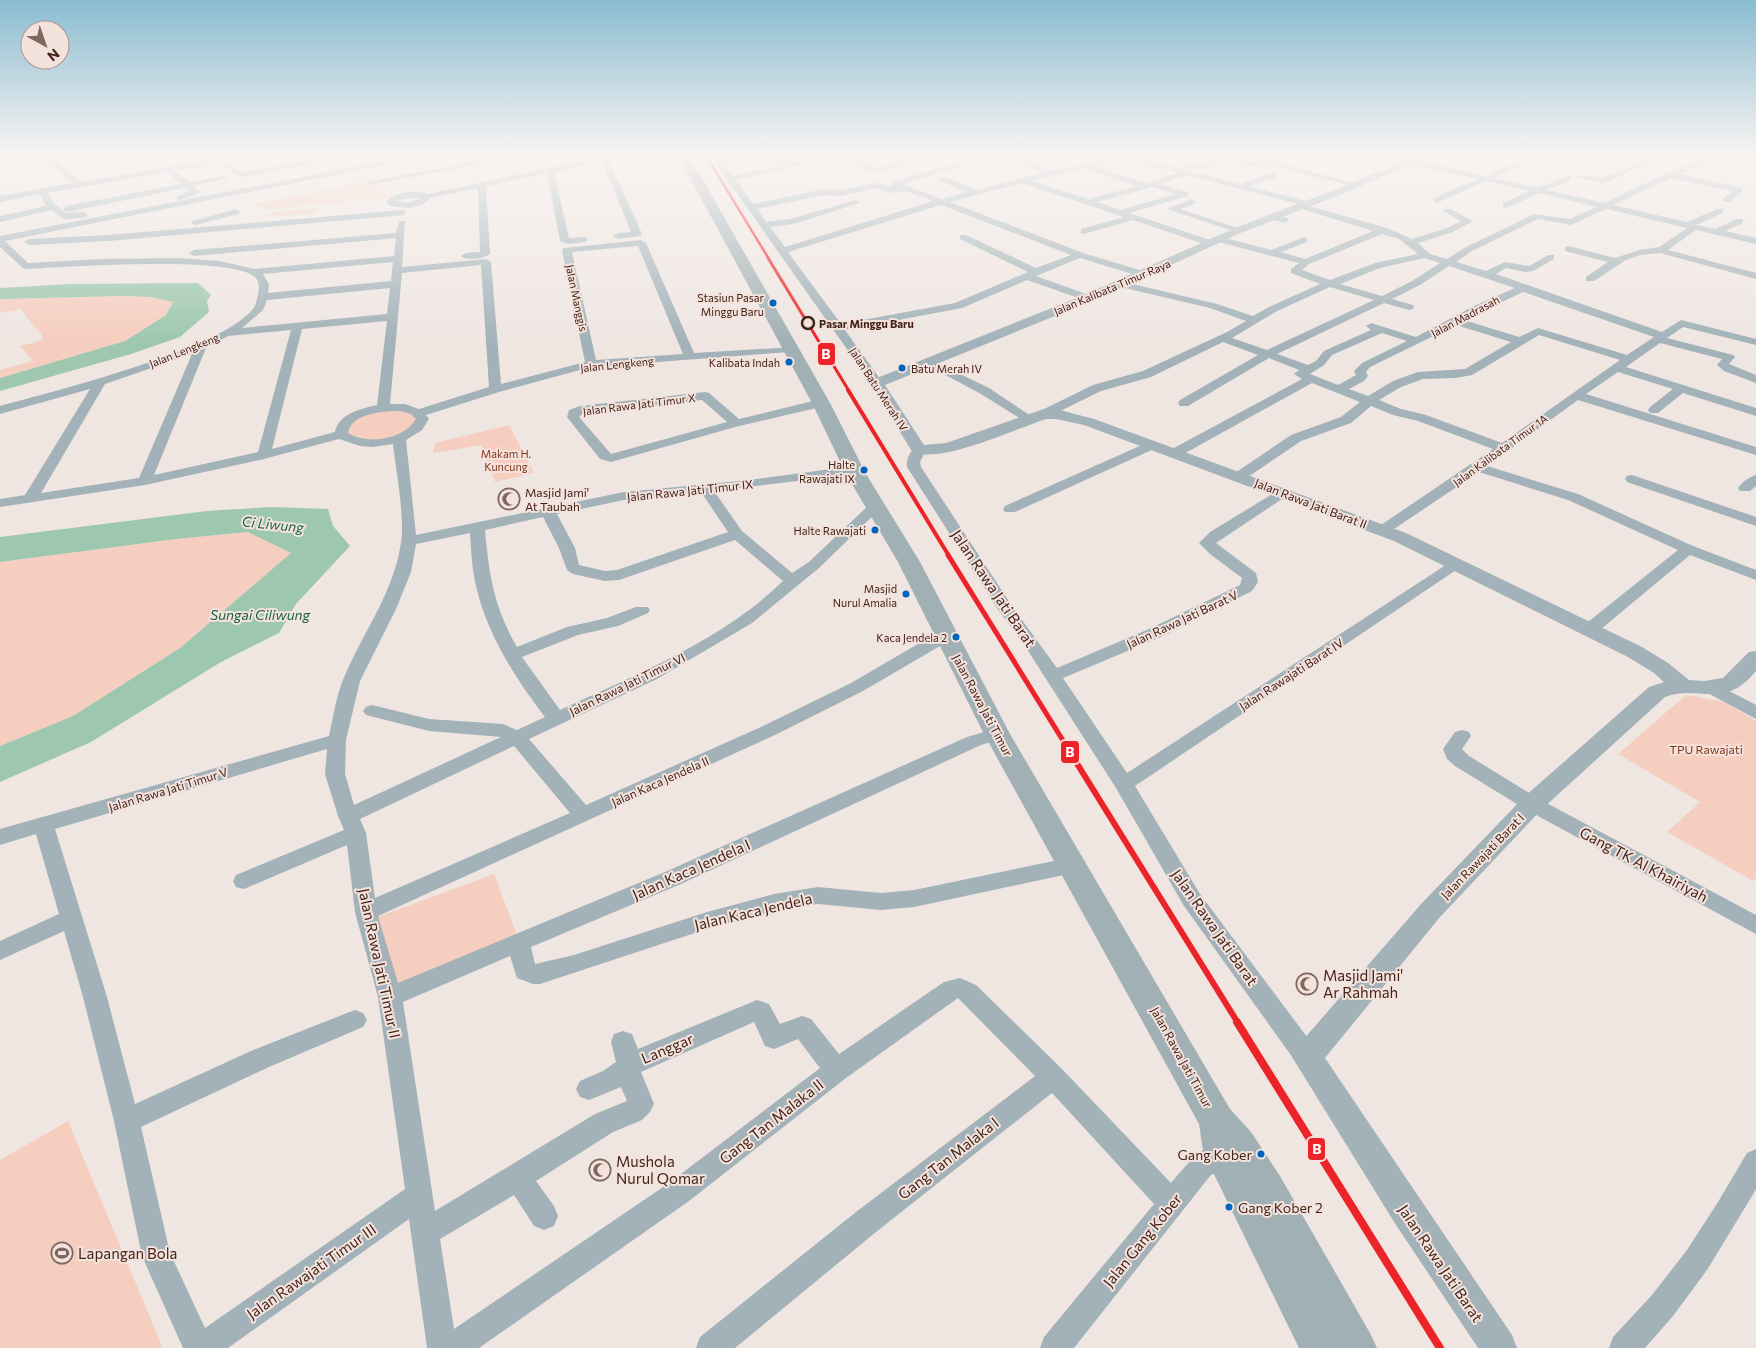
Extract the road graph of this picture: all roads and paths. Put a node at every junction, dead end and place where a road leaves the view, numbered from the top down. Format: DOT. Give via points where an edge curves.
graph roads {
  1 [pos="117,217"];
  2 [pos="215,217"];
  3 [pos="279,217"];
  4 [pos="398,217"];
  5 [pos="483,217"];
  6 [pos="559,217"];
  7 [pos="630,217"];
  8 [pos="717,217"];
  9 [pos="759,217"];
  10 [pos="809,217"];
  11 [pos="888,217"];
  12 [pos="981,217"];
  13 [pos="1127,217"];
  14 [pos="1197,217"];
  15 [pos="1272,217"];
  16 [pos="1342,217"];
  17 [pos="1459,217"];
  18 [pos="1534,217"];
  19 [pos="1541,217"];
  20 [pos="1582,217"];
  21 [pos="1654,217"];
  22 [pos="1708,217"];
  23 [pos="1130,218"];
  24 [pos="1285,220"];
  25 [pos="1740,221"];
  26 [pos="765,225"];
  27 [pos="1690,226"];
  28 [pos="1239,230"];
  29 [pos="1384,230"];
  30 [pos="1084,231"];
  31 [pos="1716,232"];
  32 [pos="136,235"];
  33 [pos="400,235"];
  34 [pos="963,237"];
  35 [pos="1304,240"];
  36 [pos="1,241"];
  37 [pos="1214,241"];
  38 [pos="1756,241"];
  39 [pos="1411,242"];
  40 [pos="1568,249"];
  41 [pos="1661,250"];
  42 [pos="782,251"];
  43 [pos="1271,253"];
  44 [pos="1080,255"];
  45 [pos="1424,255"];
  46 [pos="1551,257"];
  47 [pos="183,258"];
  48 [pos="1615,261"];
  49 [pos="1306,262"];
  50 [pos="1446,263"];
  51 [pos="398,264"];
  52 [pos="254,272"];
  53 [pos="1036,272"];
  54 [pos="1142,274"];
  55 [pos="1486,275"];
  56 [pos="1026,276"];
  57 [pos="1756,276"];
  58 [pos="1590,279"];
  59 [pos="396,284"];
  60 [pos="1120,284"];
  61 [pos="1330,284"];
  62 [pos="1522,288"];
  63 [pos="263,297"];
  64 [pos="1088,298"];
  65 [pos="1384,300"];
  66 [pos="1409,307"];
  67 [pos="392,317"];
  68 [pos="1348,318"];
  69 [pos="1254,320"];
  70 [pos="1454,321"];
  71 [pos="297,328"];
  72 [pos="839,328"];
  73 [pos="1382,329"];
  74 [pos="228,333"];
  75 [pos="1661,337"];
  76 [pos="1222,338"];
  77 [pos="1418,341"];
  78 [pos="1522,342"];
  79 [pos="1756,342"];
  80 [pos="201,346"];
  81 [pos="790,349"];
  82 [pos="1268,354"];
  83 [pos="690,357"];
  84 [pos="1628,359"];
  85 [pos="929,362"];
  86 [pos="591,364"];
  87 [pos="1615,367"];
  88 [pos="1309,374"];
  89 [pos="1756,379"];
  90 [pos="100,382"];
  91 [pos="877,383"];
  92 [pos="1682,388"];
  93 [pos="1340,389"];
  94 [pos="495,390"];
  95 [pos="1576,395"];
  96 [pos="1369,400"];
  97 [pos="821,403"];
  98 [pos="1184,403"];
  99 [pos="383,408"];
  100 [pos="0,410"];
  101 [pos="1654,410"];
  102 [pos="1756,412"];
  103 [pos="419,413"];
  104 [pos="1036,416"];
  105 [pos="736,423"];
  106 [pos="341,434"];
  107 [pos="400,441"];
  108 [pos="1151,445"];
  109 [pos="1503,448"];
  110 [pos="919,450"];
  111 [pos="1756,451"];
  112 [pos="1174,453"];
  113 [pos="264,455"];
  114 [pos="1477,467"];
  115 [pos="854,470"];
  116 [pos="1240,476"];
  117 [pos="1632,479"];
  118 [pos="1756,479"];
  119 [pos="145,481"];
  120 [pos="705,488"];
  121 [pos="1745,488"];
  122 [pos="1284,494"];
  123 [pos="30,499"];
  124 [pos="0,504"];
  125 [pos="876,506"];
  126 [pos="1010,509"];
  127 [pos="548,512"];
  128 [pos="1756,522"];
  129 [pos="477,527"];
  130 [pos="1383,530"];
  131 [pos="737,534"];
  132 [pos="410,541"];
  133 [pos="1688,549"];
  134 [pos="1457,564"];
  135 [pos="1756,575"];
  136 [pos="792,581"];
  137 [pos="642,610"];
  138 [pos="1589,630"];
  139 [pos="946,636"];
  140 [pos="513,655"];
  141 [pos="1756,657"];
  142 [pos="1053,676"];
  143 [pos="1682,686"];
  144 [pos="1710,687"];
  145 [pos="372,711"];
  146 [pos="1756,713"];
  147 [pos="556,719"];
  148 [pos="1462,736"];
  149 [pos="516,737"];
  150 [pos="986,737"];
  151 [pos="337,740"];
  152 [pos="1124,784"];
  153 [pos="1532,804"];
  154 [pos="583,815"];
  155 [pos="352,824"];
  156 [pos="44,826"];
  157 [pos="0,838"];
  158 [pos="1073,865"];
  159 [pos="244,881"];
  160 [pos="366,912"];
  161 [pos="71,918"];
  162 [pos="1756,925"];
  163 [pos="519,943"];
  164 [pos="0,951"];
  165 [pos="397,994"];
  166 [pos="355,1020"];
  167 [pos="1307,1057"];
  168 [pos="627,1058"];
  169 [pos="837,1070"];
  170 [pos="1053,1077"];
  171 [pos="589,1090"];
  172 [pos="127,1121"];
  173 [pos="1226,1139"];
  174 [pos="1756,1162"];
  175 [pos="518,1178"];
  176 [pos="420,1195"];
  177 [pos="1171,1203"];
  178 [pos="544,1216"];
  179 [pos="424,1233"];
  180 [pos="200,1348"];
  181 [pos="442,1348"];
  182 [pos="453,1348"];
  183 [pos="711,1348"];
  184 [pos="1055,1348"];
  185 [pos="1322,1348"];
  186 [pos="1355,1348"];
  187 [pos="1499,1348"];
  188 [pos="1624,1348"];
  1 -- 36 [label="street"];
  2 -- 32 [label="street"];
  3 -- 32 [label="street"];
  4 -- 33 [label="street"];
  5 -- 51 [label="street" via="485,254"];
  6 -- 7 [label="street" via="564,241 637,234"];
  8 -- 81 [label="main road, Jalan Rawa Jati Timur"];
  9 -- 26 [label="street, Jalan Batu Merah IV"];
  10 -- 26 [label="street"];
  11 -- 42 [label="street"];
  12 -- 44 [label="street"];
  13 -- 23 [label="street"];
  14 -- 28 [label="street"];
  15 -- 24 [label="street"];
  15 -- 28 [label="street, Jalan Kalibata Timur Raya"];
  16 -- 29 [label="street, Jalan Madrasah"];
  17 -- 39 [label="street" via="1468,221"];
  18 -- 50 [label="street"];
  19 -- 20 [label="street" via="1571,222"];
  21 -- 27 [label="street"];
  22 -- 27 [label="street"];
  23 -- 30 [label="street"];
  23 -- 37 [label="street"];
  25 -- 31 [label="street"];
  26 -- 42 [label="street, Jalan Batu Merah IV"];
  27 -- 31 [label="street"];
  27 -- 41 [label="street"];
  28 -- 37 [label="street, Jalan Kalibata Timur Raya"];
  29 -- 39 [label="street, Jalan Madrasah"];
  29 -- 49 [label="street"];
  31 -- 38 [label="street"];
  32 -- 36 [label="street"];
  33 -- 47 [label="street"];
  33 -- 51 [label="street"];
  34 -- 53 [label="street"];
  35 -- 43 [label="street"];
  36 -- 47 [label="street" via="26,266"];
  37 -- 43 [label="street"];
  37 -- 54 [label="street, Jalan Kalibata Timur Raya"];
  39 -- 45 [label="street, Jalan Madrasah"];
  40 -- 48 [label="street"];
  41 -- 48 [label="street" via="1637,251"];
  41 -- 57 [label="street"];
  42 -- 72 [label="street, Jalan Batu Merah IV"];
  43 -- 49 [label="street"];
  44 -- 53 [label="street"];
  44 -- 54 [label="street"];
  45 -- 50 [label="street, Jalan Madrasah"];
  45 -- 61 [label="street" via="1378,265"];
  46 -- 55 [label="street" via="1530,270 1505,266"];
  47 -- 52 [label="street"];
  48 -- 58 [label="street"];
  49 -- 61 [label="street" via="1295,271"];
  50 -- 55 [label="street, Jalan Madrasah"];
  50 -- 65 [label="street"];
  51 -- 52 [label="street"];
  51 -- 59 [label="street"];
  51 -- 94 [label="street" via="486,262"];
  52 -- 63 [label="street" via="262,276"];
  53 -- 56 [label="street"];
  54 -- 60 [label="street, Jalan Kalibata Timur Raya"];
  55 -- 62 [label="street, Jalan Madrasah"];
  56 -- 64 [label="street"];
  56 -- 72 [label="street" via="958,306"];
  59 -- 63 [label="street"];
  59 -- 67 [label="street"];
  60 -- 64 [label="street, Jalan Kalibata Timur Raya"];
  60 -- 69 [label="street" via="1213,306"];
  61 -- 65 [label="street"];
  61 -- 69 [label="street"];
  62 -- 70 [label="street, Jalan Madrasah"];
  62 -- 75 [label="street"];
  63 -- 74 [label="street, Jalan Lengkeng" via="259,308"];
  64 -- 85 [label="street, Jalan Kalibata Timur Raya"];
  65 -- 66 [label="street"];
  65 -- 68 [label="street"];
  67 -- 71 [label="street"];
  67 -- 99 [label="street"];
  68 -- 73 [label="street"];
  68 -- 82 [label="street"];
  69 -- 76 [label="street"];
  70 -- 77 [label="street, Jalan Madrasah"];
  70 -- 78 [label="street"];
  71 -- 74 [label="street"];
  71 -- 113 [label="street"];
  72 -- 91 [label="street, Jalan Batu Merah IV"];
  73 -- 77 [label="street"];
  73 -- 88 [label="street" via="1328,353"];
  74 -- 80 [label="street, Jalan Lengkeng"];
  75 -- 79 [label="street, Jalan Kalibata Timur 1A" via="1681,323"];
  75 -- 84 [label="street, Jalan Kalibata Timur 1A"];
  75 -- 89 [label="street" via="1729,357 1722,365"];
  76 -- 82 [label="street"];
  76 -- 104 [label="street" via="1147,374 1097,388"];
  77 -- 93 [label="street, Jalan Madrasah" via="1366,365 1360,371 1360,378"];
  78 -- 84 [label="street" via="1542,331"];
  78 -- 96 [label="street" via="1468,372 1415,377"];
  80 -- 90 [label="street, Jalan Lengkeng"];
  80 -- 119 [label="street"];
  81 -- 83 [label="street, Jalan Lengkeng"];
  81 -- 97 [label="main road, Jalan Rawa Jati Timur"];
  82 -- 88 [label="street"];
  82 -- 98 [label="street"];
  83 -- 86 [label="street, Jalan Lengkeng"];
  83 -- 86 [label="street, Jalan Manggis" via="641,243 567,250"];
  84 -- 87 [label="street, Jalan Kalibata Timur 1A"];
  85 -- 91 [label="street, Jalan Kalibata Timur Raya"];
  85 -- 104 [label="street"];
  86 -- 94 [label="street, Jalan Lengkeng"];
  87 -- 92 [label="street"];
  87 -- 95 [label="street, Jalan Kalibata Timur 1A"];
  88 -- 93 [label="street"];
  88 -- 112 [label="street"];
  90 -- 100 [label="street, Jalan Lengkeng"];
  90 -- 123 [label="street"];
  91 -- 110 [label="street, Jalan Batu Merah IV"];
  92 -- 101 [label="street"];
  92 -- 102 [label="street"];
  93 -- 96 [label="street"];
  94 -- 103 [label="street, Jalan Lengkeng"];
  95 -- 109 [label="street, Jalan Kalibata Timur 1A"];
  95 -- 111 [label="street"];
  96 -- 109 [label="street"];
  96 -- 116 [label="street" via="1346,420 1296,438"];
  97 -- 105 [label="street, Jalan Rawa Jati Timur X"];
  97 -- 115 [label="main road, Jalan Rawa Jati Timur"];
  99 -- 103 [label="street" via="405,408"];
  99 -- 106 [label="street" via="346,422"];
  103 -- 107 [label="street" via="423,419 421,426"];
  104 -- 108 [label="street, Jalan Rawa Jati Barat II" via="1056,414 1081,419"];
  104 -- 110 [label="street, Jalan Rawa Jati Barat II" via="948,448"];
  105 -- 105 [label="street, Jalan Rawa Jati Timur X" via="611,458 605,456 572,417 580,410 705,396"];
  106 -- 107 [label="street" via="356,442"];
  106 -- 113 [label="street"];
  107 -- 132 [label="street, Jalan Rawa Jati Timur II"];
  108 -- 112 [label="street, Jalan Rawa Jati Barat II"];
  108 -- 126 [label="street"];
  109 -- 114 [label="street, Jalan Kalibata Timur 1A"];
  110 -- 142 [label="street, Jalan Rawa Jati Barat" via="914,467"];
  112 -- 116 [label="street, Jalan Rawa Jati Barat II"];
  113 -- 119 [label="street"];
  114 -- 130 [label="street, Jalan Kalibata Timur 1A"];
  114 -- 133 [label="street" via="1572,497"];
  115 -- 120 [label="street, Jalan Rawa Jati Timur IX"];
  115 -- 125 [label="main road, Jalan Rawa Jati Timur"];
  116 -- 122 [label="street, Jalan Rawa Jati Barat II"];
  117 -- 128 [label="street"];
  118 -- 121 [label="street"];
  119 -- 123 [label="street"];
  120 -- 127 [label="street, Jalan Rawa Jati Timur IX" via="624,496"];
  120 -- 131 [label="street"];
  122 -- 130 [label="street, Jalan Rawa Jati Barat II"];
  122 -- 142 [label="street, Jalan Rawa Jati Barat V" via="1214,535 1207,543 1250,576 1246,588 1155,633"];
  123 -- 124 [label="street"];
  125 -- 136 [label="street, Jalan Rawa Jati Timur VI" via="814,565"];
  125 -- 139 [label="main road, Jalan Rawa Jati Timur" via="909,562"];
  127 -- 129 [label="street, Jalan Rawa Jati Timur IX"];
  127 -- 131 [label="street" via="564,542 572,567 605,576 630,572"];
  129 -- 132 [label="street, Jalan Rawa Jati Timur IX"];
  129 -- 140 [label="street" via="484,590"];
  130 -- 134 [label="street, Jalan Rawa Jati Barat II"];
  131 -- 136 [label="street"];
  132 -- 151 [label="street, Jalan Rawa Jati Timur II" via="403,572 388,609 352,681"];
  133 -- 135 [label="street"];
  133 -- 138 [label="street"];
  134 -- 138 [label="street, Jalan Rawa Jati Barat II"];
  134 -- 152 [label="street, Jalan Rawajati Barat IV"];
  136 -- 147 [label="street, Jalan Rawa Jati Timur VI" via="746,620 702,646 651,675"];
  137 -- 140 [label="street" via="612,622 573,631"];
  138 -- 143 [label="street, Jalan Rawa Jati Barat II" via="1650,661"];
  139 -- 150 [label="main road, Jalan Rawa Jati Timur"];
  139 -- 154 [label="street, Jalan Kaca Jendela II" via="804,714"];
  140 -- 147 [label="street"];
  141 -- 144 [label="street, Jalan Rawajati Barat I" via="1731,683"];
  142 -- 152 [label="street, Jalan Rawa Jati Barat"];
  143 -- 144 [label="street, Jalan Rawajati Barat I"];
  143 -- 153 [label="street, Jalan Rawajati Barat I" via="1657,692"];
  144 -- 146 [label="street"];
  145 -- 149 [label="street" via="429,725 503,730"];
  147 -- 149 [label="street, Jalan Rawa Jati Timur VI"];
  148 -- 153 [label="street, Gang TK Al Khairiyah" via="1452,746 1455,756"];
  149 -- 154 [label="street"];
  149 -- 155 [label="street, Jalan Rawa Jati Timur VI"];
  150 -- 158 [label="main road, Jalan Rawa Jati Timur"];
  150 -- 163 [label="street, Jalan Kaca Jendela I" via="673,878"];
  151 -- 155 [label="street, Jalan Rawa Jati Timur II" via="335,774"];
  151 -- 156 [label="street, Jalan Rawa Jati Timur V"];
  152 -- 167 [label="street, Jalan Rawa Jati Barat" via="1192,900"];
  153 -- 162 [label="street, Gang TK Al Khairiyah"];
  153 -- 167 [label="street, Jalan Rawajati Barat I" via="1431,910"];
  154 -- 160 [label="street, Jalan Kaca Jendela II"];
  155 -- 159 [label="street, Jalan Rawa Jati Timur VI"];
  155 -- 160 [label="street, Jalan Rawa Jati Timur II"];
  156 -- 157 [label="street, Jalan Rawa Jati Timur V"];
  156 -- 161 [label="street"];
  158 -- 163 [label="street, Jalan Kaca Jendela" via="958,892 890,901 810,895 659,935 540,974 525,971"];
  158 -- 173 [label="main road, Jalan Rawa Jati Timur"];
  160 -- 165 [label="street, Jalan Rawa Jati Timur II"];
  161 -- 164 [label="street"];
  161 -- 172 [label="street"];
  163 -- 165 [label="street, Jalan Kaca Jendela I"];
  165 -- 176 [label="street, Jalan Rawa Jati Timur II"];
  166 -- 172 [label="street" via="260,1059"];
  167 -- 187 [label="street, Jalan Rawa Jati Barat"];
  168 -- 169 [label="street, Langgar" via="757,1010 774,1038 802,1026"];
  168 -- 171 [label="street" via="612,1078"];
  168 -- 175 [label="street, Langgar" via="639,1108 607,1121"];
  169 -- 170 [label="street, Gang Tan Malaka II" via="952,990 960,988 968,992"];
  169 -- 182 [label="street, Gang Tan Malaka II" via="679,1192"];
  170 -- 177 [label="street"];
  170 -- 183 [label="street, Gang Tan Malaka I"];
  172 -- 180 [label="street" via="156,1256"];
  173 -- 177 [label="street, Jalan Gang Kober"];
  173 -- 185 [label="main road, Jalan Rawa Jati Timur"];
  173 -- 186 [label="main road, Jalan Rawa Jati Timur" via="1266,1189"];
  174 -- 188 [label="street" via="1730,1211 1691,1268"];
  175 -- 178 [label="street"];
  175 -- 179 [label="street, Langgar"];
  176 -- 179 [label="street, Jalan Rawa Jati Timur II"];
  176 -- 180 [label="street, Jalan Rawajati Timur III"];
  177 -- 184 [label="street, Jalan Gang Kober"];
  179 -- 181 [label="street, Jalan Rawa Jati Timur II"];
}
